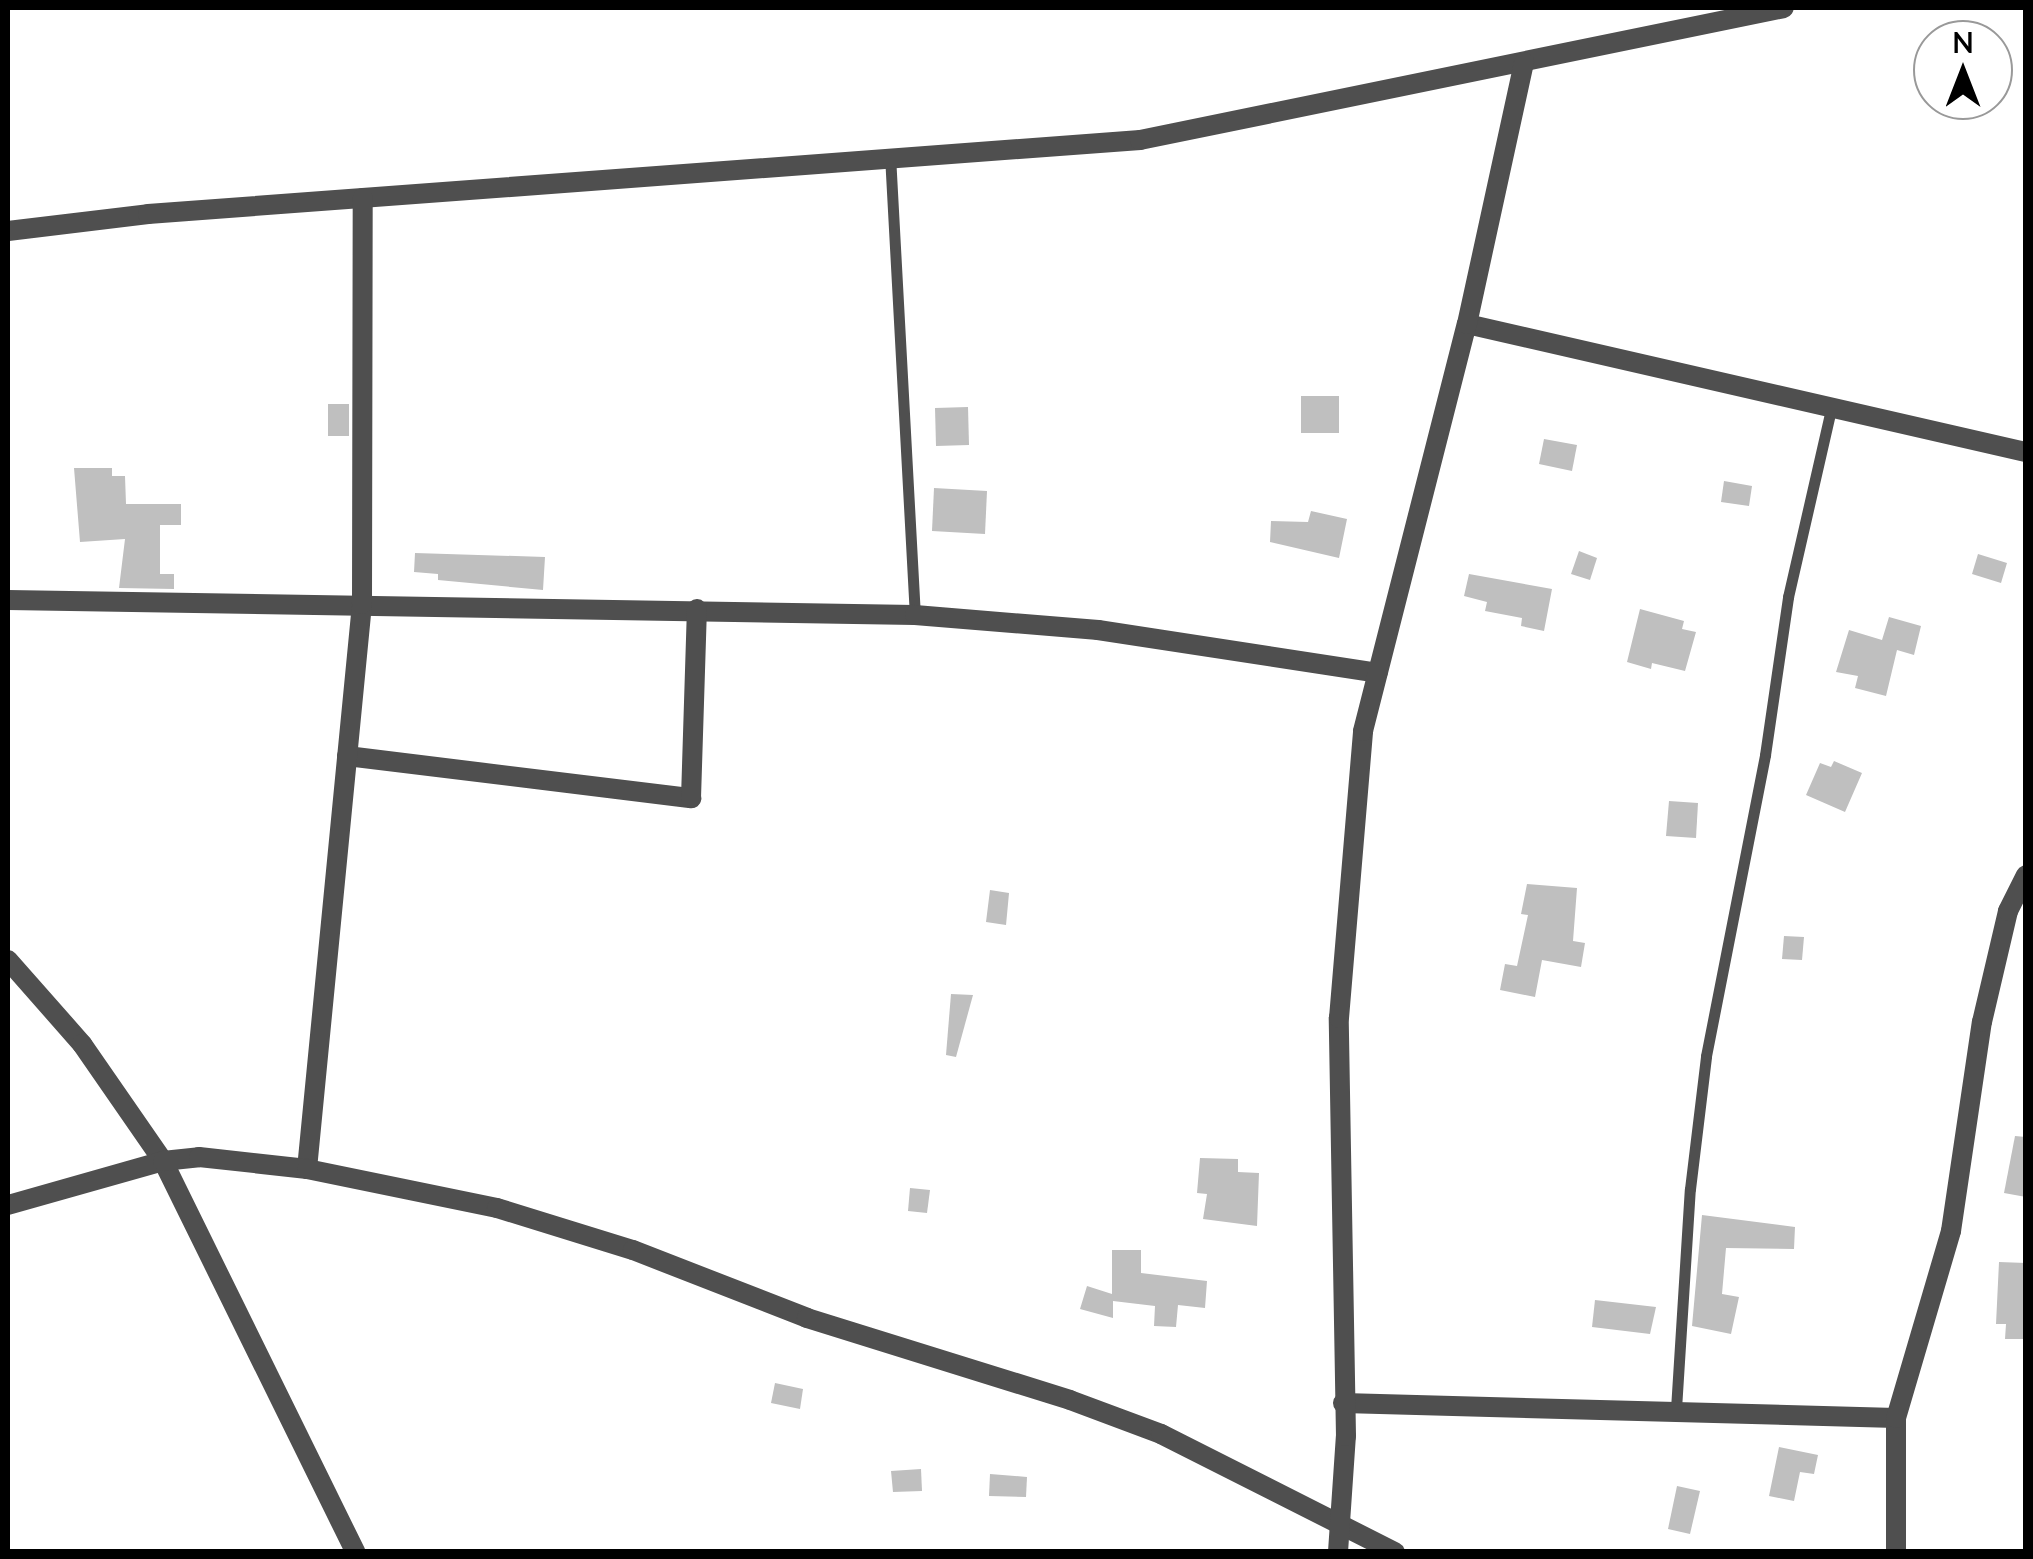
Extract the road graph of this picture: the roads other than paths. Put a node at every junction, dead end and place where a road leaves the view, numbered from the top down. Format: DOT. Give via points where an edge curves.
graph roads {
  1 [pos="1784,8"];
  2 [pos="1524,62"];
  3 [pos="890,155"];
  4 [pos="363,198"];
  5 [pos="8,232"];
  6 [pos="1467,324"];
  7 [pos="1830,410"];
  8 [pos="2026,452"];
  9 [pos="8,600"];
  10 [pos="362,604"];
  11 [pos="697,610"];
  12 [pos="916,614"];
  13 [pos="1378,673"];
  14 [pos="347,756"];
  15 [pos="2026,875"];
  16 [pos="8,960"];
  17 [pos="163,1161"];
  18 [pos="306,1170"];
  19 [pos="8,1205"];
  20 [pos="1343,1402"];
  21 [pos="1676,1409"];
  22 [pos="1896,1418"];
  23 [pos="1342,1527"];
  24 [pos="355,1552"];
  25 [pos="1338,1552"];
  26 [pos="1395,1552"];
  27 [pos="1896,1552"];
  1 -- 2 [label="street"];
  2 -- 3 [label="street" via="1140,140"];
  2 -- 6 [label="street"];
  3 -- 4 [label="street"];
  3 -- 12 [label="lane"];
  4 -- 5 [label="street"];
  4 -- 10 [label="street"];
  6 -- 7 [label="street"];
  6 -- 13 [label="street"];
  7 -- 8 [label="street"];
  7 -- 21 [label="lane" via="1788,596 1765,756 1706,1056"];
  9 -- 10 [label="street"];
  10 -- 11 [label="street"];
  10 -- 14 [label="street"];
  11 -- 12 [label="street"];
  11 -- 14 [label="street" via="691,798"];
  12 -- 13 [label="street" via="1098,630"];
  13 -- 20 [label="street" via="1363,731 1342,959"];
  14 -- 18 [label="street"];
  15 -- 22 [label="street" via="2008,911 1982,1022 1951,1231"];
  16 -- 17 [label="street" via="82,1044"];
  17 -- 18 [label="street" via="220,1158"];
  17 -- 19 [label="street"];
  17 -- 24 [label="street"];
  18 -- 23 [label="street" via="556,1224 808,1318 1070,1400 1161,1434"];
  20 -- 21 [label="street"];
  20 -- 23 [label="street"];
  21 -- 22 [label="street"];
  22 -- 27 [label="street"];
  23 -- 25 [label="street"];
  23 -- 26 [label="street"];
}
